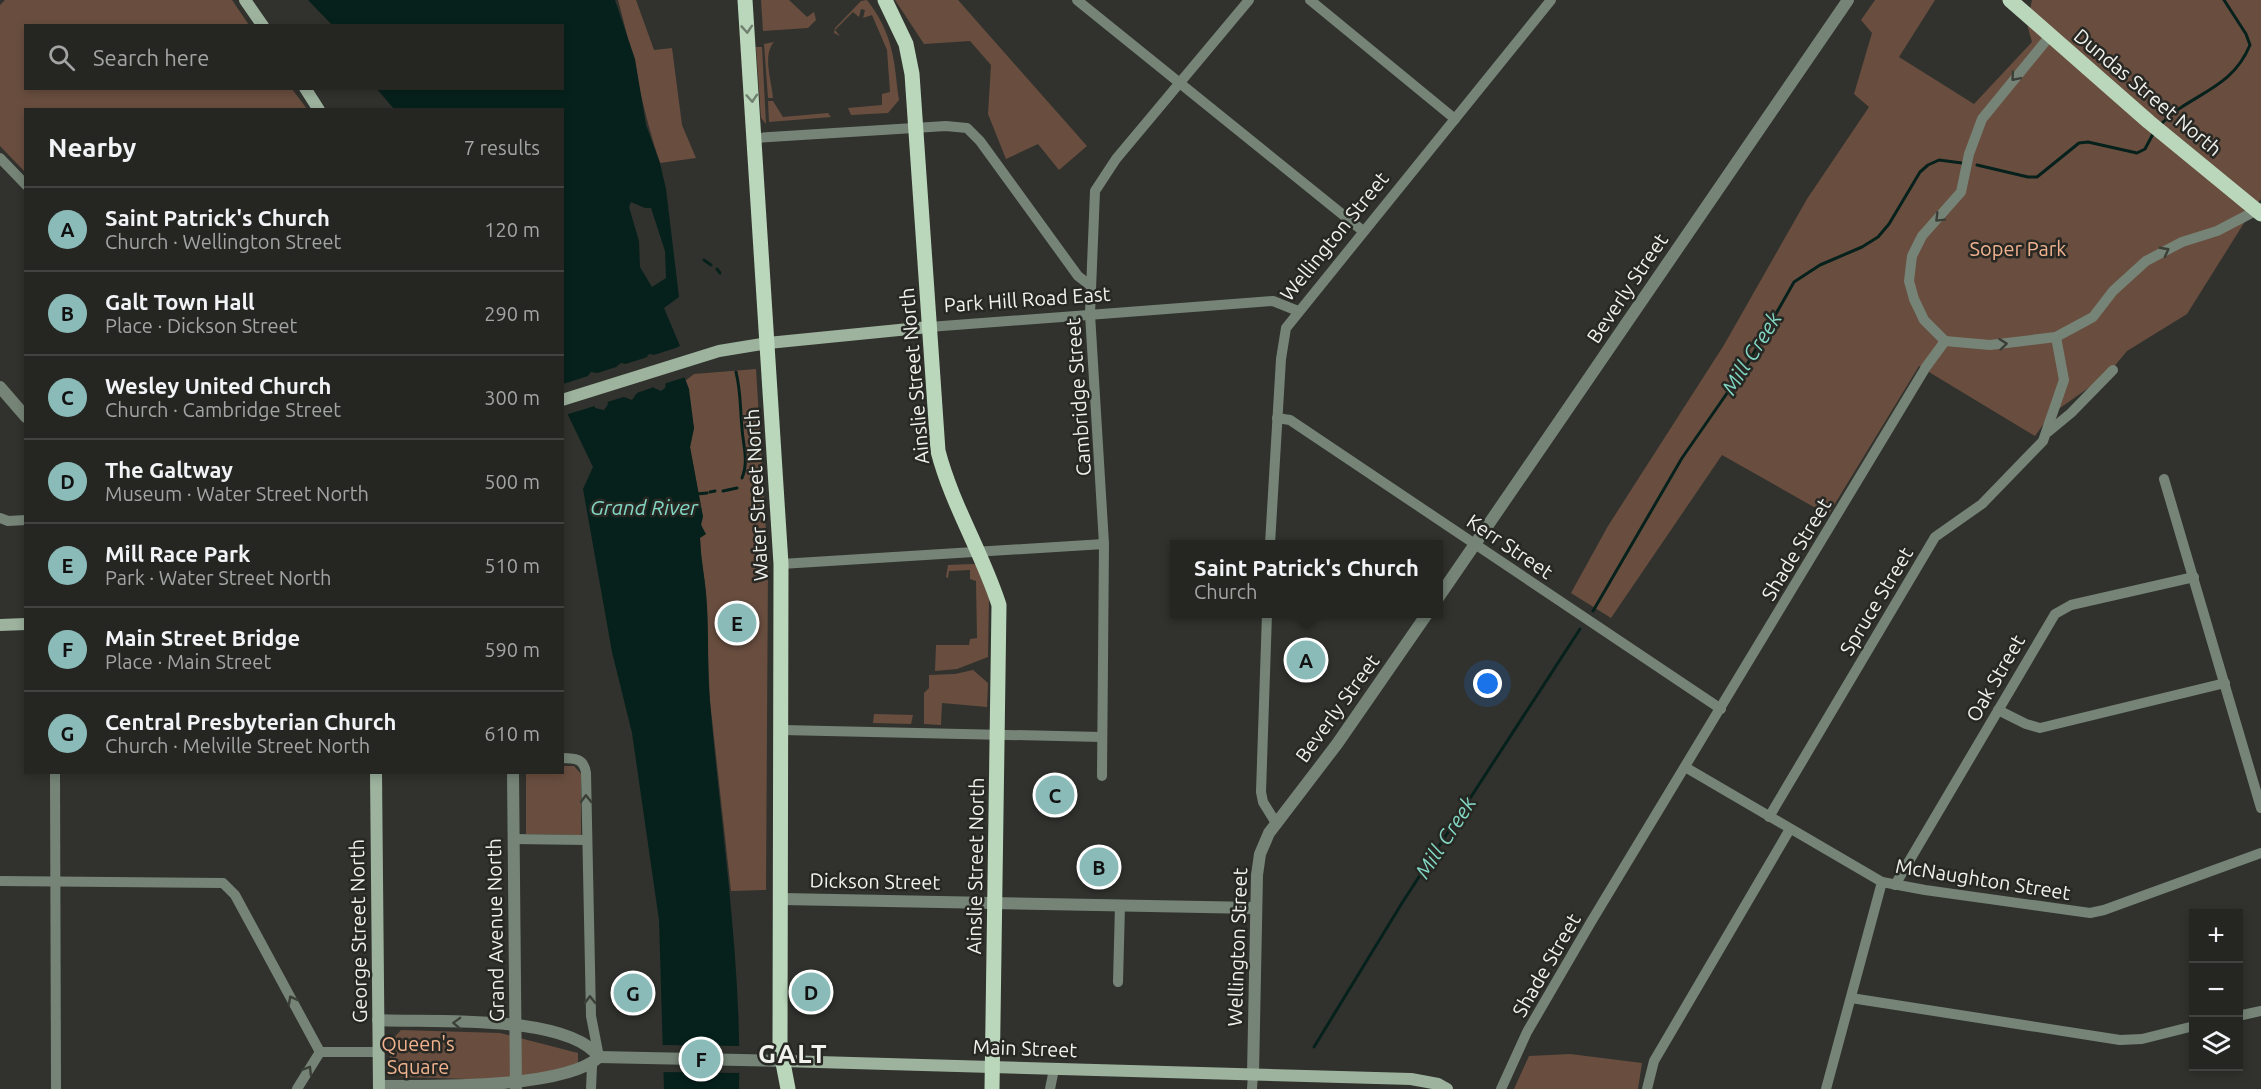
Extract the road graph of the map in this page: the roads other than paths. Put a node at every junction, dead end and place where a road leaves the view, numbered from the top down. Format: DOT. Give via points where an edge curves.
graph roads {
  1 [pos="245,0"];
  2 [pos="745,0"];
  3 [pos="885,0"];
  4 [pos="1077,0"];
  5 [pos="1249,0"];
  6 [pos="1310,0"];
  7 [pos="1848,0"];
  8 [pos="2010,0"];
  9 [pos="1545,2"];
  10 [pos="261,24"];
  11 [pos="2049,37"];
  12 [pos="1179,83"];
  13 [pos="306,90"];
  14 [pos="318,108"];
  15 [pos="1455,119"];
  16 [pos="917,129"];
  17 [pos="755,138"];
  18 [pos="0,158"];
  19 [pos="24,183"];
  20 [pos="2259,211"];
  21 [pos="1364,231"];
  22 [pos="1091,286"];
  23 [pos="1298,310"];
  24 [pos="1090,314"];
  25 [pos="929,327"];
  26 [pos="2056,337"];
  27 [pos="1945,341"];
  28 [pos="768,343"];
  29 [pos="2113,370"];
  30 [pos="0,387"];
  31 [pos="564,399"];
  32 [pos="24,415"];
  33 [pos="1277,418"];
  34 [pos="2048,432"];
  35 [pos="2164,479"];
  36 [pos="0,518"];
  37 [pos="24,520"];
  38 [pos="1270,540"];
  39 [pos="1104,544"];
  40 [pos="1475,545"];
  41 [pos="980,552"];
  42 [pos="781,564"];
  43 [pos="2194,577"];
  44 [pos="1443,591"];
  45 [pos="1267,618"];
  46 [pos="1424,618"];
  47 [pos="24,624"];
  48 [pos="0,625"];
  49 [pos="2225,683"];
  50 [pos="1721,709"];
  51 [pos="1998,710"];
  52 [pos="782,730"];
  53 [pos="998,735"];
  54 [pos="1102,737"];
  55 [pos="564,758"];
  56 [pos="1685,767"];
  57 [pos="55,774"];
  58 [pos="376,774"];
  59 [pos="513,774"];
  60 [pos="1102,776"];
  61 [pos="2261,808"];
  62 [pos="1769,817"];
  63 [pos="1276,823"];
  64 [pos="1790,829"];
  65 [pos="513,839"];
  66 [pos="587,840"];
  67 [pos="2261,853"];
  68 [pos="0,880"];
  69 [pos="55,880"];
  70 [pos="1882,882"];
  71 [pos="1895,885"];
  72 [pos="782,899"];
  73 [pos="996,903"];
  74 [pos="1120,905"];
  75 [pos="1256,908"];
  76 [pos="1118,982"];
  77 [pos="1851,998"];
  78 [pos="2261,1011"];
  79 [pos="2243,1015"];
  80 [pos="378,1020"];
  81 [pos="515,1025"];
  82 [pos="2189,1027"];
  83 [pos="320,1052"];
  84 [pos="379,1052"];
  85 [pos="783,1061"];
  86 [pos="596,1062"];
  87 [pos="993,1066"];
  88 [pos="1054,1069"];
  89 [pos="1253,1074"];
  90 [pos="1410,1084"];
  91 [pos="379,1087"];
  92 [pos="516,1088"];
  93 [pos="56,1089"];
  94 [pos="297,1089"];
  95 [pos="591,1089"];
  96 [pos="788,1089"];
  97 [pos="992,1089"];
  98 [pos="1050,1089"];
  99 [pos="1252,1089"];
  100 [pos="1447,1089"];
  101 [pos="1501,1089"];
  102 [pos="1647,1089"];
  103 [pos="1826,1089"];
  1 -- 10 [label="main road"];
  2 -- 17 [label="main road, Water Street North, one-way"];
  3 -- 16 [label="main road, Ainslie Street North" via="906,44"];
  4 -- 12 [label="street"];
  5 -- 12 [label="street, Cambridge Street"];
  6 -- 15 [label="street"];
  7 -- 40 [label="street, Beverly Street"];
  8 -- 11 [label="main road, Dundas Street North"];
  9 -- 15 [label="street, Wellington Street"];
  11 -- 20 [label="main road, Dundas Street North"];
  11 -- 27 [label="street, one-way" via="1982,119 1961,192 1922,236 1912,256 1910,281 1914,299 1924,320"];
  12 -- 21 [label="street"];
  12 -- 22 [label="street, Cambridge Street" via="1102,177 1095,191"];
  13 -- 14 [label="main road"];
  15 -- 21 [label="street, Wellington Street"];
  16 -- 17 [label="street"];
  16 -- 22 [label="street" via="968,128 1078,276"];
  16 -- 25 [label="main road, Ainslie Street North"];
  17 -- 28 [label="main road, Water Street North"];
  18 -- 19 [label="street"];
  26 -- 20 [label="street, one-way" via="2093,317 2113,291 2146,261"];
  21 -- 23 [label="street, Wellington Street"];
  22 -- 24 [label="street, Cambridge Street"];
  23 -- 24 [label="street, Park Hill Road East" via="1273,302"];
  23 -- 33 [label="street, Wellington Street" via="1282,338"];
  24 -- 25 [label="street, Park Hill Road East"];
  24 -- 39 [label="street, Cambridge Street"];
  25 -- 28 [label="main road, Park Hill Road East"];
  25 -- 41 [label="main road, Ainslie Street North" via="938,451"];
  27 -- 26 [label="street, one-way" via="1990,345"];
  26 -- 34 [label="street, Spruce Street" via="2064,380"];
  27 -- 50 [label="street, Shade Street"];
  28 -- 31 [label="main road, Park Hill Road East" via="688,360"];
  28 -- 42 [label="main road, Water Street North"];
  29 -- 34 [label="street, Spruce Street"];
  30 -- 32 [label="street"];
  33 -- 38 [label="street, Wellington Street"];
  33 -- 40 [label="street, Kerr Street" via="1290,420"];
  34 -- 62 [label="street, Spruce Street" via="1982,504 1935,537"];
  35 -- 43 [label="street"];
  36 -- 37 [label="street"];
  39 -- 41 [label="street"];
  39 -- 54 [label="street, Cambridge Street"];
  40 -- 44 [label="street, Beverly Street"];
  40 -- 50 [label="street, Kerr Street"];
  41 -- 42 [label="street"];
  41 -- 53 [label="main road, Ainslie Street North" via="999,604"];
  42 -- 52 [label="main road, Water Street North"];
  43 -- 49 [label="street"];
  43 -- 51 [label="street, Oak Street" via="2063,608 2048,621"];
  45 -- 63 [label="street" via="1261,792"];
  46 -- 63 [label="street, Beverly Street" via="1337,744"];
  47 -- 48 [label="main road"];
  49 -- 51 [label="street" via="2040,728"];
  49 -- 61 [label="street"];
  50 -- 56 [label="street, Shade Street"];
  51 -- 71 [label="street, Oak Street"];
  52 -- 53 [label="street"];
  52 -- 72 [label="main road, Water Street North"];
  53 -- 54 [label="street"];
  53 -- 73 [label="main road, Ainslie Street North"];
  54 -- 60 [label="street, Cambridge Street"];
  66 -- 55 [label="street, one-way" via="585,764 579,759"];
  56 -- 62 [label="street, McNaughton Street"];
  56 -- 101 [label="street, Shade Street" via="1527,1032"];
  57 -- 69 [label="street"];
  58 -- 80 [label="main road, George Street North"];
  59 -- 65 [label="street, Grand Avenue North"];
  62 -- 64 [label="street, McNaughton Street"];
  63 -- 75 [label="street, Wellington Street" via="1260,854"];
  64 -- 70 [label="street, McNaughton Street"];
  64 -- 102 [label="street" via="1654,1061"];
  65 -- 66 [label="street"];
  65 -- 81 [label="street, Grand Avenue North"];
  86 -- 66 [label="street, one-way" via="591,1016"];
  67 -- 71 [label="street, McNaughton Street" via="2090,913"];
  68 -- 69 [label="street"];
  83 -- 69 [label="street, one-way" via="229,887 213,881"];
  69 -- 93 [label="street"];
  70 -- 71 [label="street, McNaughton Street"];
  70 -- 77 [label="street"];
  72 -- 73 [label="street, Dickson Street"];
  72 -- 85 [label="main road, Water Street North"];
  73 -- 74 [label="street, Dickson Street"];
  73 -- 87 [label="main road, Ainslie Street North"];
  74 -- 75 [label="street, Dickson Street"];
  74 -- 76 [label="street"];
  75 -- 89 [label="street, Wellington Street"];
  77 -- 82 [label="street" via="2120,1040 2142,1039"];
  77 -- 103 [label="street"];
  78 -- 79 [label="street"];
  81 -- 80 [label="street, one-way"];
  80 -- 84 [label="main road, George Street North"];
  81 -- 86 [label="street" via="537,1027 575,1039 593,1049"];
  81 -- 92 [label="street, Grand Avenue North"];
  83 -- 84 [label="street"];
  94 -- 83 [label="street, one-way"];
  84 -- 91 [label="main road, George Street North"];
  85 -- 86 [label="street, Main Street"];
  85 -- 87 [label="main road, Main Street"];
  85 -- 96 [label="main road, Water Street North"];
  86 -- 92 [label="street" via="539,1085"];
  86 -- 95 [label="street"];
  87 -- 88 [label="main road, Main Street"];
  87 -- 97 [label="main road, Ainslie Street North"];
  88 -- 89 [label="main road, Main Street"];
  88 -- 98 [label="street"];
  89 -- 90 [label="main road, Main Street"];
  89 -- 99 [label="street"];
  90 -- 100 [label="main road, Main Street" via="1438,1084"];
  91 -- 92 [label="street"];
}
